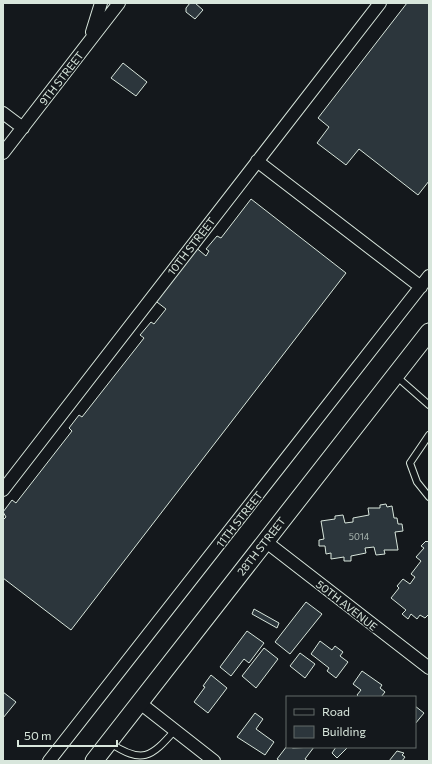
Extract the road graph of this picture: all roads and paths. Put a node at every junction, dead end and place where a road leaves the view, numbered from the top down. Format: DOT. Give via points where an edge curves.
graph roads {
  1 [pos="101,3"];
  2 [pos="119,3"];
  3 [pos="380,3"];
  4 [pos="89,42"];
  5 [pos="3,113"];
  6 [pos="23,128"];
  7 [pos="3,153"];
  8 [pos="257,161"];
  9 [pos="429,276"];
  10 [pos="421,287"];
  11 [pos="429,332"];
  12 [pos="395,376"];
  13 [pos="429,405"];
  14 [pos="429,435"];
  15 [pos="3,490"];
  16 [pos="429,498"];
  17 [pos="265,541"];
  18 [pos="429,668"];
  19 [pos="140,703"];
  20 [pos="175,730"];
  21 [pos="108,742"];
  22 [pos="49,761"];
  23 [pos="94,761"];
  24 [pos="214,761"];
  1 -- 4 [label="street"];
  2 -- 4 [label="street, 9TH STREET"];
  3 -- 8 [label="street, 10TH STREET"];
  4 -- 6 [label="street, 9TH STREET"];
  5 -- 6 [label="street"];
  6 -- 7 [label="street, 9TH STREET"];
  8 -- 10 [label="street"];
  8 -- 15 [label="street, 10TH STREET"];
  9 -- 10 [label="street, 11TH STREET"];
  10 -- 22 [label="street, 11TH STREET"];
  11 -- 12 [label="main road, 28TH STREET"];
  12 -- 13 [label="lane"];
  12 -- 17 [label="main road, 28TH STREET"];
  14 -- 16 [label="lane" via="410,463 417,482"];
  17 -- 18 [label="street, 50TH AVENUE"];
  17 -- 19 [label="main road, 28TH STREET"];
  19 -- 20 [label="street"];
  19 -- 21 [label="main road, 28TH STREET"];
  20 -- 21 [label="lane" via="158,750 144,756 130,756"];
  20 -- 24 [label="street"];
  21 -- 23 [label="main road, 28TH STREET"];
}
